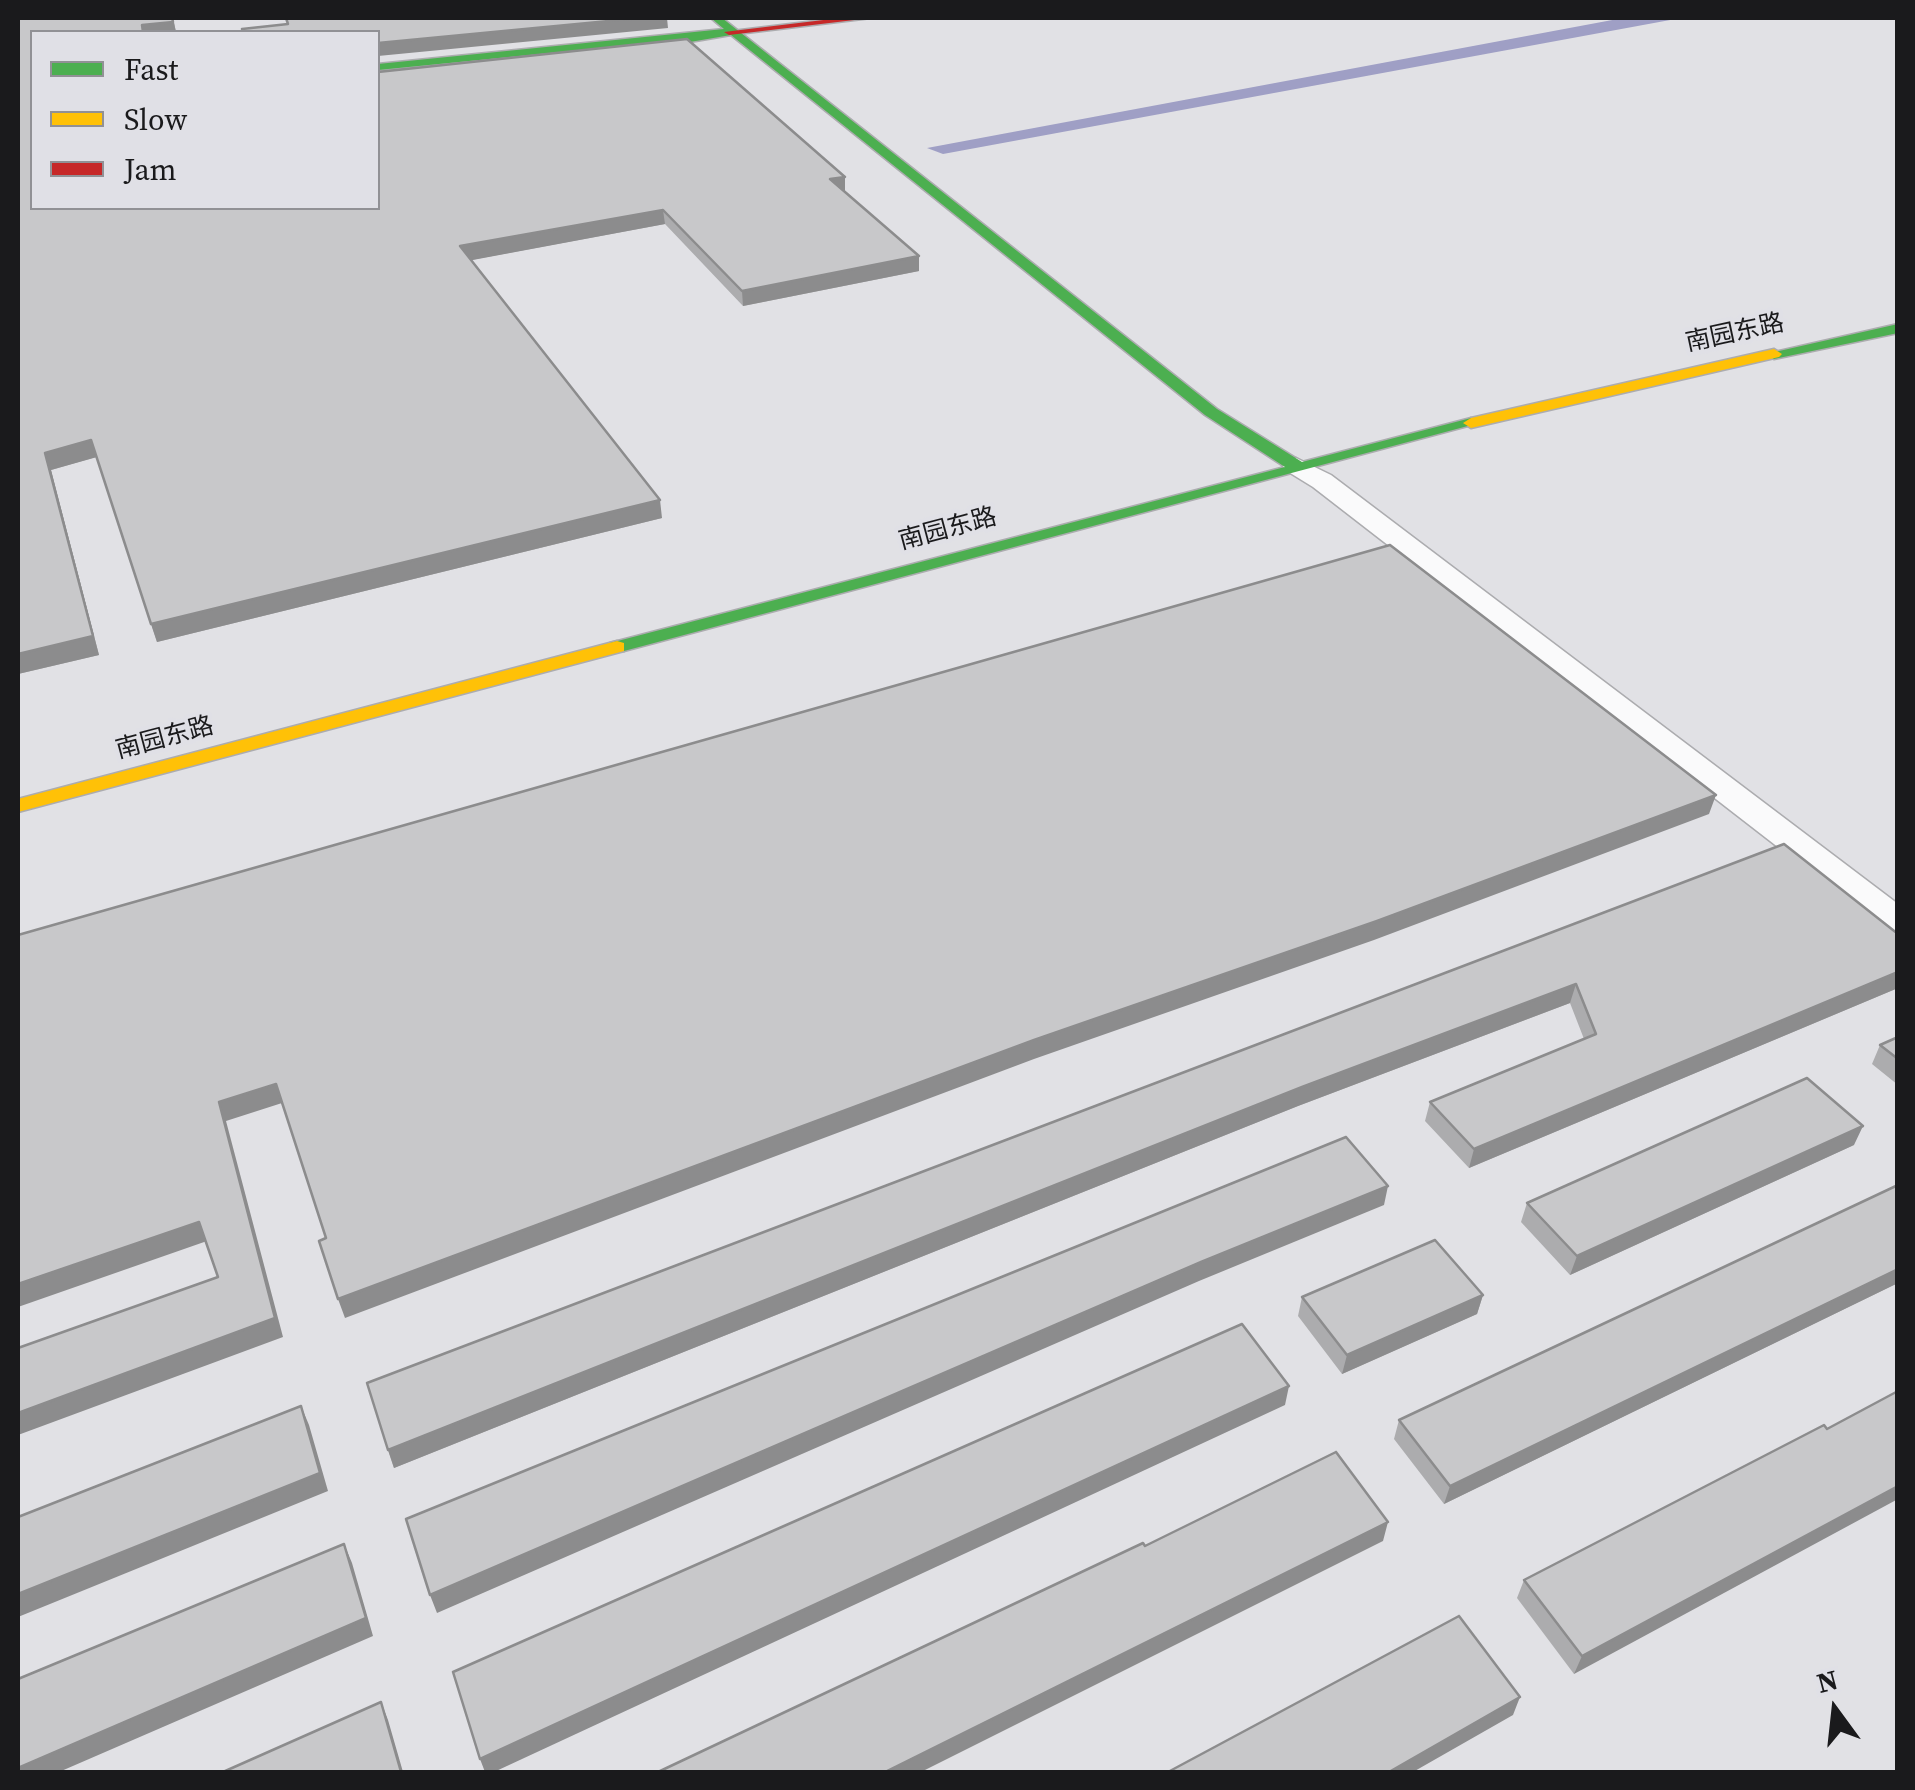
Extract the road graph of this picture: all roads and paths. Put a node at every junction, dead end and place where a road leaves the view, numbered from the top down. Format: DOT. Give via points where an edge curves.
graph roads {
  1 [pos="866,18"];
  2 [pos="722,25"];
  3 [pos="380,67"];
  4 [pos="380,76"];
  5 [pos="1898,311"];
  6 [pos="1898,328"];
  7 [pos="1285,461"];
  8 [pos="18,788"];
  9 [pos="18,806"];
  10 [pos="1898,922"];
  1 -- 2 [label="main road"];
  2 -- 3 [label="main road"];
  2 -- 4 [label="main road" via="677,44"];
  2 -- 7 [label="main road" via="1212,412"];
  5 -- 7 [label="main road, 南园东路" via="1558,382"];
  6 -- 7 [label="main road, 南园东路"];
  7 -- 8 [label="main road, 南园东路"];
  7 -- 9 [label="main road, 南园东路"];
  7 -- 10 [label="street" via="1322,481"];
}
